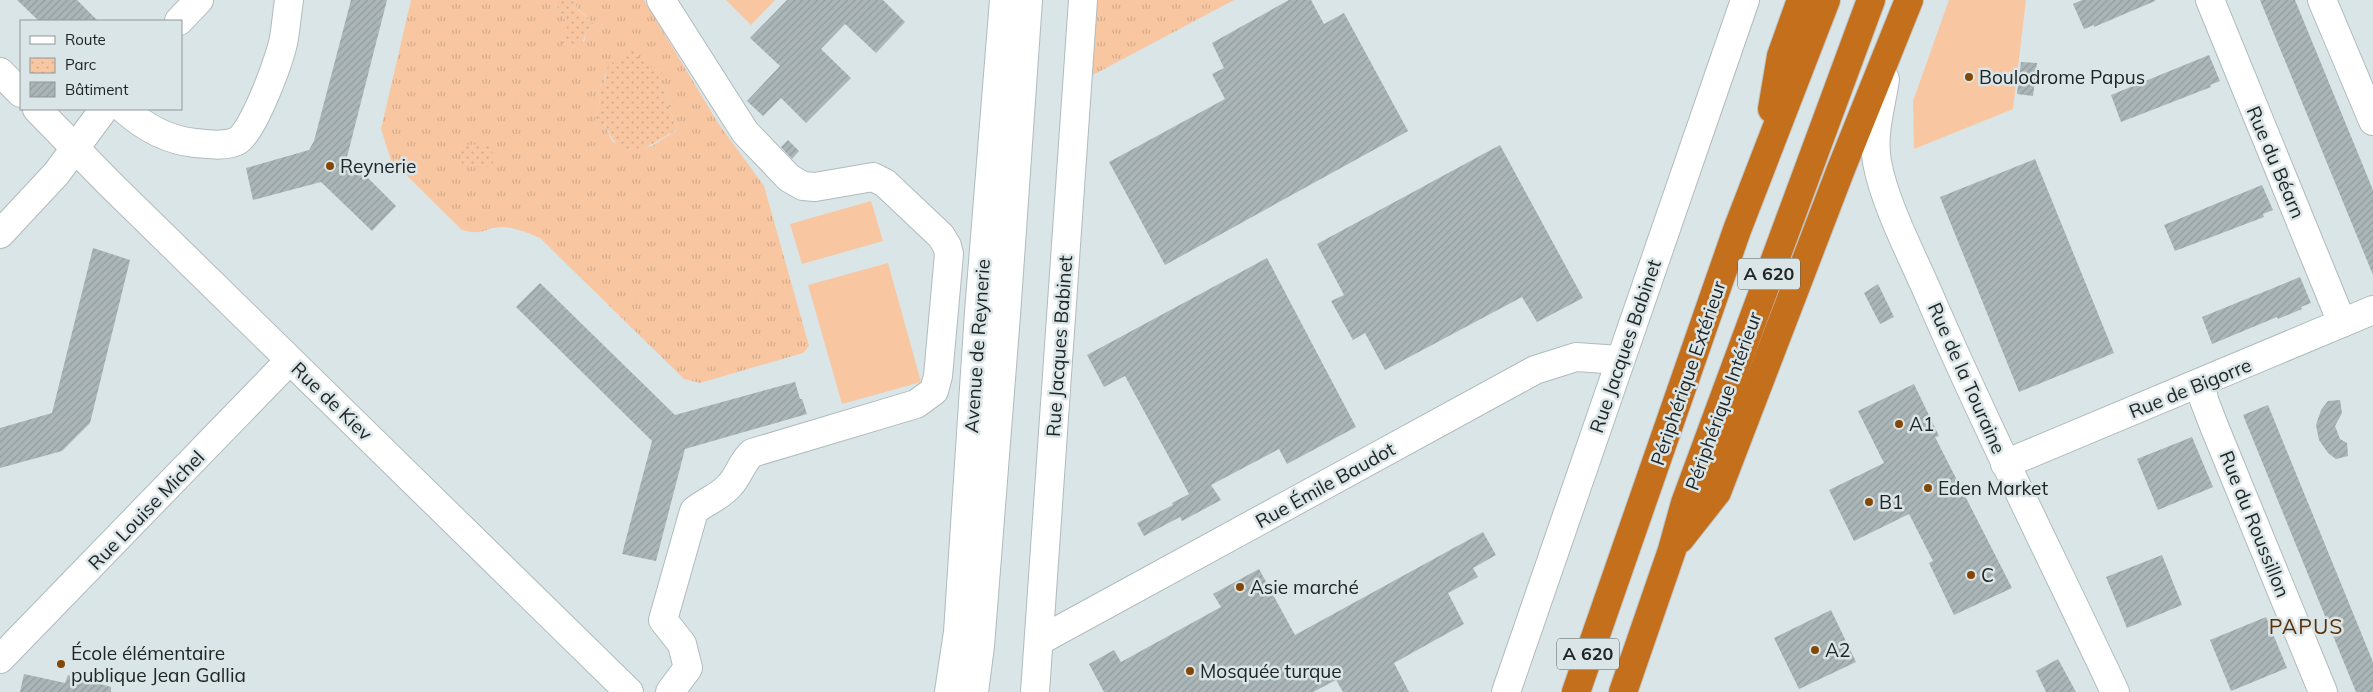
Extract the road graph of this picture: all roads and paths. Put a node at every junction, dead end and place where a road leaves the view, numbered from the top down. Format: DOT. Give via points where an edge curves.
graph roads {
  1 [pos="199,0"];
  2 [pos="288,0"];
  3 [pos="661,0"];
  4 [pos="1004,0"];
  5 [pos="1028,0"];
  6 [pos="1083,0"];
  7 [pos="1745,0"];
  8 [pos="1801,0"];
  9 [pos="1826,0"];
  10 [pos="1871,0"];
  11 [pos="1909,0"];
  12 [pos="2210,0"];
  13 [pos="2322,0"];
  14 [pos="180,20"];
  15 [pos="1889,51"];
  16 [pos="0,72"];
  17 [pos="20,92"];
  18 [pos="38,110"];
  19 [pos="103,110"];
  20 [pos="125,110"];
  21 [pos="2372,114"];
  22 [pos="75,148"];
  23 [pos="1765,154"];
  24 [pos="0,234"];
  25 [pos="2373,310"];
  26 [pos="2342,323"];
  27 [pos="290,360"];
  28 [pos="1620,360"];
  29 [pos="2201,383"];
  30 [pos="2005,464"];
  31 [pos="1672,550"];
  32 [pos="1039,641"];
  33 [pos="0,659"];
  34 [pos="629,692"];
  35 [pos="670,692"];
  36 [pos="949,692"];
  37 [pos="974,692"];
  38 [pos="1035,692"];
  39 [pos="1506,692"];
  40 [pos="1576,692"];
  41 [pos="1623,692"];
  42 [pos="2115,692"];
  43 [pos="2323,692"];
  1 -- 14 [label="street"];
  2 -- 20 [label="street" via="284,40 250,130 238,141 223,145 171,139 138,122"];
  3 -- 35 [label="street" via="745,132 790,178 803,186 816,187 873,177 885,182 941,236 949,254 934,391 916,404 752,452 729,486 694,510 663,620 682,644 688,668"];
  4 -- 36 [label="street, Avenue de Reynerie" via="958,632"];
  5 -- 37 [label="street, Avenue de Reynerie" via="1006,324"];
  6 -- 32 [label="street, Rue Jacques Babinet"];
  7 -- 28 [label="street, Rue Jacques Babinet"];
  8 -- 23 [label="highway" via="1781,56"];
  9 -- 23 [label="highway, Périphérique Extérieur / A 620"];
  10 -- 31 [label="highway, Périphérique Intérieur / A 620" via="1685,504"];
  11 -- 15 [label="highway"];
  12 -- 26 [label="street, Rue du Béarn"];
  13 -- 21 [label="street"];
  15 -- 30 [label="street, Rue de la Touraine" via="1877,123 1877,160 1881,181"];
  15 -- 31 [label="highway" via="1717,492"];
  16 -- 17 [label="street"];
  18 -- 22 [label="street, Rue de Kiev"];
  19 -- 22 [label="street"];
  22 -- 24 [label="street" via="43,190"];
  22 -- 27 [label="street, Rue de Kiev"];
  23 -- 40 [label="highway, Périphérique Extérieur / A 620"];
  25 -- 26 [label="street, Rue de Bigorre"];
  26 -- 29 [label="street, Rue de Bigorre"];
  27 -- 33 [label="street, Rue Louise Michel"];
  27 -- 34 [label="street, Rue de Kiev"];
  28 -- 32 [label="street, Rue Émile Baudot" via="1576,357 1535,370"];
  28 -- 39 [label="street, Rue Jacques Babinet"];
  29 -- 30 [label="street, Rue de Bigorre"];
  29 -- 43 [label="street, Rue du Roussillon" via="2214,426"];
  30 -- 42 [label="street, Rue de la Touraine"];
  31 -- 41 [label="highway, Périphérique Intérieur / A 620"];
  32 -- 38 [label="street, Rue Jacques Babinet"];
}
